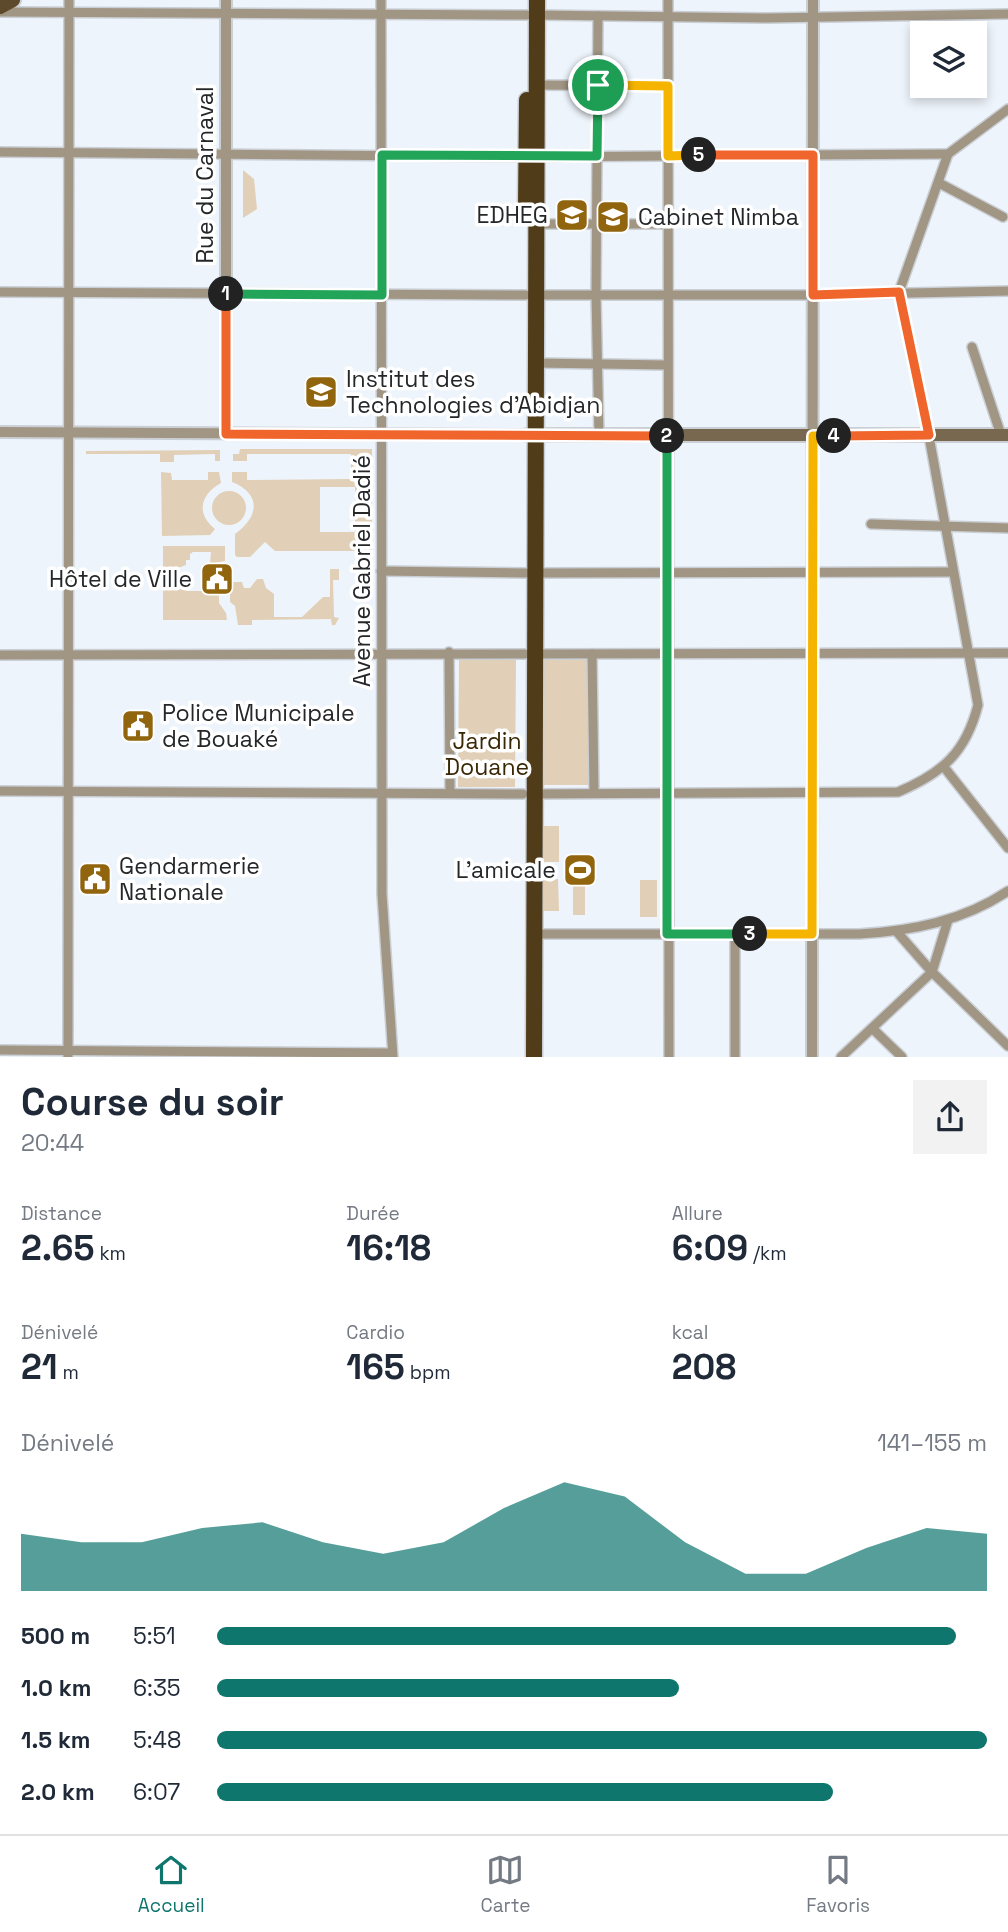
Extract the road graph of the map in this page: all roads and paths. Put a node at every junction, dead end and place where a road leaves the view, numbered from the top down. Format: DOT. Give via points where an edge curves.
graph roads {
  1 [pos="13,0"];
  2 [pos="69,0"];
  3 [pos="381,0"];
  4 [pos="668,0"];
  5 [pos="813,0"];
  6 [pos="226,6"];
  7 [pos="532,8"];
  8 [pos="0,9"];
  9 [pos="69,11"];
  10 [pos="381,14"];
  11 [pos="1008,14"];
  12 [pos="598,16"];
  13 [pos="668,16"];
  14 [pos="813,18"];
  15 [pos="537,85"];
  16 [pos="598,85"];
  17 [pos="668,86"];
  18 [pos="1008,109"];
  19 [pos="0,152"];
  20 [pos="68,152"];
  21 [pos="226,154"];
  22 [pos="948,154"];
  23 [pos="382,155"];
  24 [pos="813,155"];
  25 [pos="597,156"];
  26 [pos="668,156"];
  27 [pos="532,157"];
  28 [pos="939,183"];
  29 [pos="1003,217"];
  30 [pos="536,224"];
  31 [pos="596,224"];
  32 [pos="667,224"];
  33 [pos="1008,291"];
  34 [pos="0,292"];
  35 [pos="68,292"];
  36 [pos="899,292"];
  37 [pos="226,294"];
  38 [pos="382,295"];
  39 [pos="531,295"];
  40 [pos="813,295"];
  41 [pos="596,296"];
  42 [pos="667,296"];
  43 [pos="972,347"];
  44 [pos="535,363"];
  45 [pos="597,364"];
  46 [pos="667,365"];
  47 [pos="0,432"];
  48 [pos="68,432"];
  49 [pos="226,434"];
  50 [pos="381,434"];
  51 [pos="531,435"];
  52 [pos="598,435"];
  53 [pos="929,435"];
  54 [pos="1005,435"];
  55 [pos="667,436"];
  56 [pos="813,436"];
  57 [pos="871,524"];
  58 [pos="944,527"];
  59 [pos="1008,528"];
  60 [pos="381,571"];
  61 [pos="667,572"];
  62 [pos="812,572"];
  63 [pos="953,572"];
  64 [pos="531,573"];
  65 [pos="449,652"];
  66 [pos="67,653"];
  67 [pos="381,653"];
  68 [pos="667,653"];
  69 [pos="812,653"];
  70 [pos="968,653"];
  71 [pos="1008,653"];
  72 [pos="0,654"];
  73 [pos="530,654"];
  74 [pos="592,654"];
  75 [pos="944,767"];
  76 [pos="0,792"];
  77 [pos="67,792"];
  78 [pos="381,792"];
  79 [pos="450,792"];
  80 [pos="594,792"];
  81 [pos="667,792"];
  82 [pos="812,792"];
  83 [pos="528,794"];
  84 [pos="1008,848"];
  85 [pos="1008,891"];
  86 [pos="948,920"];
  87 [pos="897,932"];
  88 [pos="533,934"];
  89 [pos="667,934"];
  90 [pos="735,934"];
  91 [pos="812,934"];
  92 [pos="932,972"];
  93 [pos="873,1029"];
  94 [pos="1008,1046"];
  95 [pos="0,1050"];
  96 [pos="68,1054"];
  97 [pos="392,1055"];
  98 [pos="525,1057"];
  99 [pos="534,1057"];
  100 [pos="669,1057"];
  101 [pos="735,1057"];
  102 [pos="812,1057"];
  103 [pos="841,1057"];
  104 [pos="902,1057"];
  1 -- 8 [label="main road"];
  2 -- 9 [label="street"];
  3 -- 10 [label="street, Avenue Gabriel Dadié"];
  4 -- 13 [label="street"];
  5 -- 14 [label="street"];
  6 -- 9 [label="street"];
  6 -- 10 [label="street"];
  6 -- 21 [label="street, Rue du Carnaval"];
  7 -- 10 [label="street"];
  7 -- 12 [label="street"];
  7 -- 15 [label="highway"];
  7 -- 27 [label="highway"];
  8 -- 9 [label="street"];
  9 -- 20 [label="street"];
  10 -- 23 [label="street, Avenue Gabriel Dadié"];
  11 -- 14 [label="street"];
  12 -- 13 [label="street"];
  12 -- 16 [label="street"];
  13 -- 14 [label="street"];
  13 -- 17 [label="street"];
  14 -- 24 [label="street"];
  15 -- 16 [label="street"];
  15 -- 27 [label="highway"];
  16 -- 17 [label="street"];
  16 -- 25 [label="street"];
  17 -- 26 [label="street"];
  18 -- 22 [label="street"];
  19 -- 20 [label="street"];
  20 -- 21 [label="street"];
  20 -- 35 [label="street"];
  21 -- 23 [label="street"];
  21 -- 37 [label="street, Rue du Carnaval"];
  22 -- 24 [label="street"];
  22 -- 28 [label="street"];
  23 -- 27 [label="street"];
  23 -- 38 [label="street, Avenue Gabriel Dadié"];
  24 -- 26 [label="street"];
  24 -- 40 [label="street"];
  25 -- 26 [label="street"];
  25 -- 27 [label="street"];
  25 -- 31 [label="street"];
  26 -- 32 [label="street"];
  27 -- 30 [label="highway"];
  27 -- 39 [label="highway"];
  28 -- 29 [label="street"];
  28 -- 36 [label="street"];
  30 -- 31 [label="street"];
  30 -- 39 [label="highway"];
  31 -- 32 [label="street"];
  31 -- 41 [label="street"];
  32 -- 42 [label="street"];
  33 -- 36 [label="street"];
  34 -- 35 [label="street"];
  35 -- 37 [label="street"];
  35 -- 48 [label="street"];
  36 -- 40 [label="street"];
  36 -- 53 [label="street"];
  37 -- 38 [label="street"];
  37 -- 49 [label="street, Rue du Carnaval"];
  38 -- 39 [label="street"];
  38 -- 50 [label="street, Avenue Gabriel Dadié"];
  39 -- 41 [label="street"];
  39 -- 44 [label="highway"];
  39 -- 51 [label="highway"];
  40 -- 42 [label="street"];
  40 -- 56 [label="street"];
  41 -- 42 [label="street"];
  41 -- 45 [label="street"];
  42 -- 46 [label="street"];
  43 -- 54 [label="street"];
  44 -- 45 [label="street"];
  44 -- 51 [label="highway"];
  45 -- 46 [label="street"];
  45 -- 52 [label="street"];
  46 -- 55 [label="street"];
  47 -- 48 [label="street"];
  48 -- 49 [label="street"];
  48 -- 66 [label="street"];
  49 -- 50 [label="street"];
  50 -- 51 [label="street"];
  50 -- 60 [label="street, Avenue Gabriel Dadié"];
  51 -- 52 [label="main road"];
  51 -- 64 [label="highway"];
  52 -- 55 [label="main road"];
  53 -- 54 [label="main road"];
  53 -- 56 [label="main road"];
  53 -- 58 [label="street"];
  55 -- 56 [label="main road"];
  55 -- 61 [label="street"];
  56 -- 62 [label="street"];
  57 -- 58 [label="street"];
  58 -- 59 [label="street"];
  58 -- 63 [label="street"];
  60 -- 64 [label="street"];
  60 -- 67 [label="street, Avenue Gabriel Dadié"];
  61 -- 62 [label="street"];
  61 -- 64 [label="street"];
  61 -- 68 [label="street"];
  62 -- 63 [label="street"];
  62 -- 69 [label="street"];
  63 -- 70 [label="street"];
  64 -- 73 [label="highway"];
  65 -- 67 [label="street"];
  65 -- 73 [label="street"];
  65 -- 79 [label="street"];
  66 -- 67 [label="street"];
  66 -- 72 [label="street"];
  66 -- 77 [label="street"];
  67 -- 78 [label="street, Avenue Gabriel Dadié"];
  68 -- 69 [label="street"];
  68 -- 74 [label="street"];
  68 -- 81 [label="street"];
  69 -- 70 [label="street"];
  69 -- 82 [label="street"];
  70 -- 71 [label="street"];
  70 -- 75 [label="street" via="978,705 966,739"];
  73 -- 74 [label="street"];
  73 -- 83 [label="highway"];
  74 -- 80 [label="street"];
  75 -- 82 [label="street" via="898,792"];
  75 -- 84 [label="street"];
  76 -- 77 [label="street"];
  77 -- 78 [label="street"];
  77 -- 96 [label="street"];
  78 -- 79 [label="street"];
  78 -- 97 [label="street, Avenue Gabriel Dadié"];
  79 -- 83 [label="street"];
  80 -- 81 [label="street"];
  80 -- 83 [label="street"];
  81 -- 82 [label="street"];
  81 -- 89 [label="street"];
  82 -- 91 [label="street"];
  83 -- 88 [label="highway"];
  83 -- 98 [label="highway"];
  85 -- 86 [label="street"];
  86 -- 87 [label="street"];
  86 -- 92 [label="street"];
  87 -- 91 [label="street"];
  87 -- 92 [label="street"];
  88 -- 89 [label="street"];
  88 -- 99 [label="highway"];
  89 -- 90 [label="street"];
  89 -- 100 [label="street"];
  90 -- 91 [label="street"];
  90 -- 101 [label="street"];
  91 -- 102 [label="street"];
  92 -- 93 [label="street"];
  92 -- 94 [label="street"];
  93 -- 103 [label="street"];
  93 -- 104 [label="street"];
  95 -- 96 [label="street"];
  96 -- 97 [label="street"];
}
